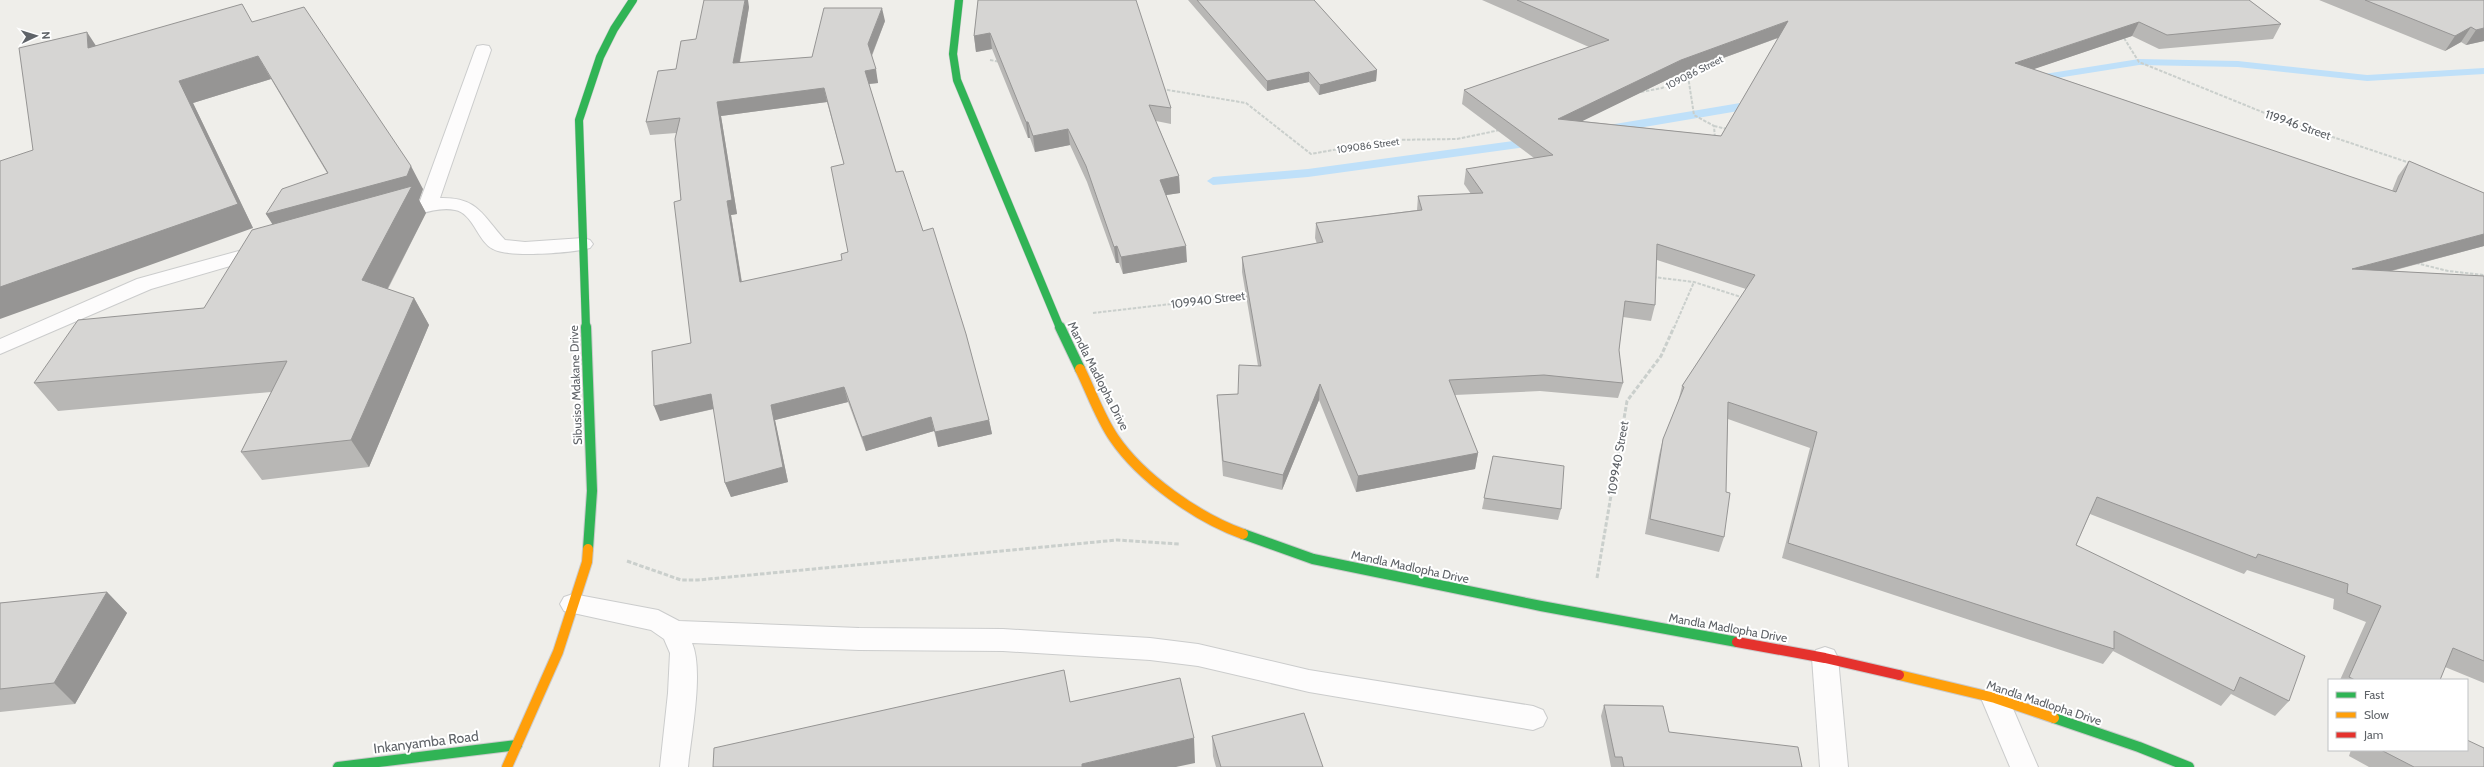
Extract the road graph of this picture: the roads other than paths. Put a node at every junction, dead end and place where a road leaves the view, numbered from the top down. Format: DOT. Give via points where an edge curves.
graph roads {
  1 [pos="633,0"];
  2 [pos="959,0"];
  3 [pos="483,50"];
  4 [pos="428,205"];
  5 [pos="372,219"];
  6 [pos="583,244"];
  7 [pos="280,245"];
  8 [pos="0,347"];
  9 [pos="573,604"];
  10 [pos="674,632"];
  11 [pos="1825,658"];
  12 [pos="1995,698"];
  13 [pos="1533,718"];
  14 [pos="517,745"];
  15 [pos="338,767"];
  16 [pos="507,767"];
  17 [pos="674,767"];
  18 [pos="1834,767"];
  19 [pos="2024,767"];
  20 [pos="2189,767"];
  1 -- 6 [label="street, Sibusiso Mdakane Drive" via="622,14 597,61 579,120"];
  2 -- 11 [label="street, Mandla Madlopha Drive" via="953,54 958,80 1055,317 1114,438 1158,486 1224,527 1313,560 1541,606"];
  3 -- 4 [label="street"];
  4 -- 5 [label="street"];
  4 -- 6 [label="street" via="446,204 466,208 499,245 525,248"];
  6 -- 9 [label="street, Sibusiso Mdakane Drive" via="592,491 587,562"];
  7 -- 8 [label="street" via="144,284"];
  9 -- 10 [label="street" via="658,621"];
  9 -- 14 [label="street, Sibusiso Mdakane Drive" via="558,652"];
  10 -- 13 [label="street" via="1003,640 1150,649 1213,658 1309,681"];
  10 -- 17 [label="street" via="683,654 682,694"];
  11 -- 12 [label="street, Mandla Madlopha Drive"];
  11 -- 18 [label="street"];
  12 -- 19 [label="street"];
  12 -- 20 [label="street, Mandla Madlopha Drive" via="2139,747"];
  14 -- 15 [label="street, Inkanyamba Road"];
  14 -- 16 [label="street, Sibusiso Mdakane Drive"];
}
